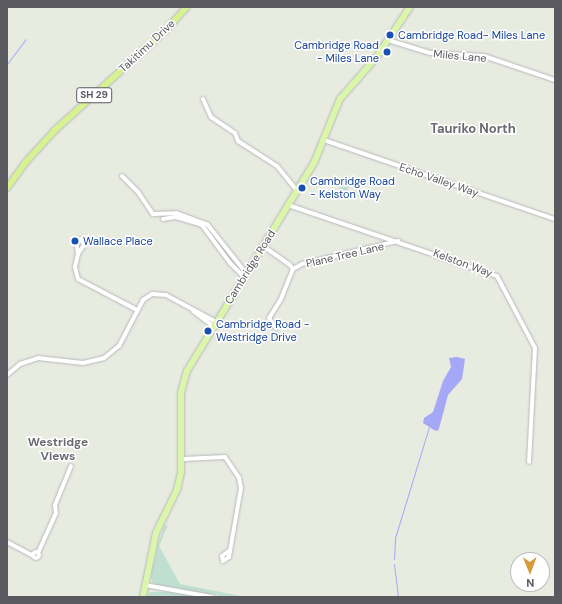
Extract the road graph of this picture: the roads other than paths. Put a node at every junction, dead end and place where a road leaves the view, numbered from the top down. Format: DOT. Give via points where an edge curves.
graph roads {
  1 [pos="187,7"];
  2 [pos="410,7"];
  3 [pos="388,40"];
  4 [pos="555,80"];
  5 [pos="203,99"];
  6 [pos="324,140"];
  7 [pos="122,176"];
  8 [pos="7,188"];
  9 [pos="297,191"];
  10 [pos="288,205"];
  11 [pos="163,219"];
  12 [pos="555,219"];
  13 [pos="398,241"];
  14 [pos="263,246"];
  15 [pos="78,254"];
  16 [pos="293,269"];
  17 [pos="245,275"];
  18 [pos="137,310"];
  19 [pos="214,324"];
  20 [pos="276,328"];
  21 [pos="7,375"];
  22 [pos="183,459"];
  23 [pos="529,462"];
  24 [pos="70,466"];
  25 [pos="7,542"];
  26 [pos="229,551"];
  27 [pos="145,585"];
  28 [pos="143,597"];
  29 [pos="212,597"];
  1 -- 8 [label="highway, Takitimu Drive / SH 29" via="166,30 55,130 25,163"];
  2 -- 3 [label="main road, Cambridge Road"];
  3 -- 4 [label="street, Miles Lane" via="430,53 484,56"];
  3 -- 6 [label="main road, Cambridge Road" via="373,62 340,98"];
  5 -- 9 [label="street" via="211,117 235,133 238,141 277,166"];
  6 -- 9 [label="main road, Cambridge Road"];
  6 -- 12 [label="street, Echo Valley Way"];
  7 -- 17 [label="street" via="138,192 153,214 176,213 208,224"];
  9 -- 10 [label="main road, Cambridge Road"];
  10 -- 13 [label="street, Kelston Way"];
  10 -- 14 [label="main road, Cambridge Road"];
  11 -- 17 [label="street" via="176,217 202,225 230,263"];
  13 -- 16 [label="street, Plane Tree Lane" via="302,264"];
  13 -- 23 [label="street, Kelston Way" via="490,272 502,282 535,348"];
  14 -- 16 [label="street, Plane Tree Lane"];
  14 -- 17 [label="main road, Cambridge Road"];
  15 -- 18 [label="street" via="75,272 78,279"];
  16 -- 20 [label="street, Plane Tree Lane" via="281,299 270,316 269,321"];
  17 -- 19 [label="main road, Cambridge Road"];
  18 -- 19 [label="street" via="145,298 159,293"];
  18 -- 21 [label="street" via="119,346 104,358 83,363 38,358 20,364"];
  19 -- 22 [label="main road, Cambridge Road" via="182,384"];
  22 -- 26 [label="street" via="225,457 239,478 241,488"];
  22 -- 27 [label="main road, Cambridge Road" via="177,490 156,533"];
  24 -- 25 [label="street" via="55,505 56,513 35,554"];
  27 -- 28 [label="main road, Cambridge Road"];
  27 -- 29 [label="street"];
}
